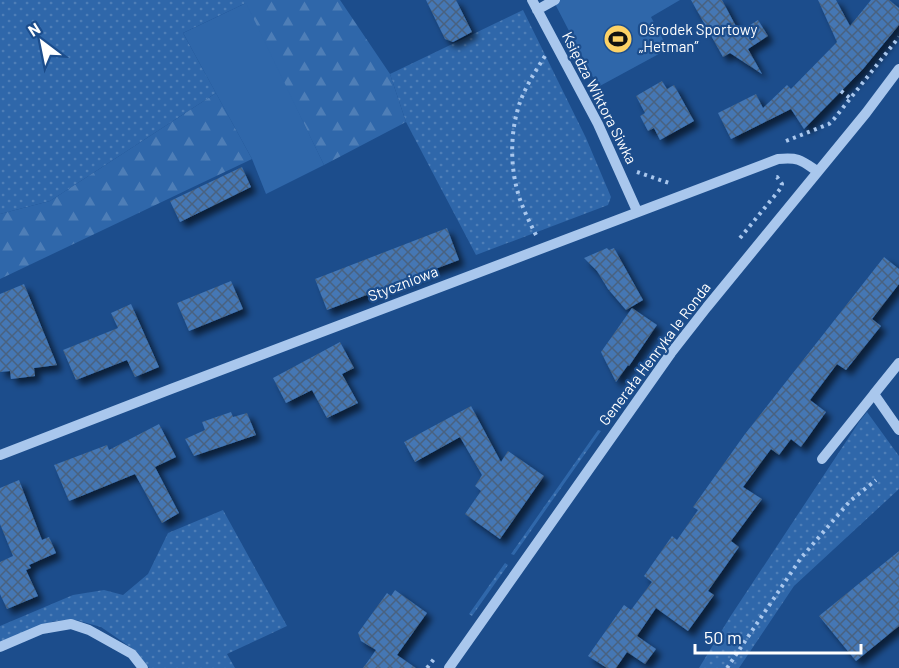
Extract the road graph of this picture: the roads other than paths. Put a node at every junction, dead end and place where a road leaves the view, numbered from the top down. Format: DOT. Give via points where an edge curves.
graph roads {
  1 [pos="555,0"];
  2 [pos="535,5"];
  3 [pos="899,69"];
  4 [pos="817,171"];
  5 [pos="637,211"];
  6 [pos="899,363"];
  7 [pos="874,394"];
  8 [pos="899,430"];
  9 [pos="0,455"];
  10 [pos="822,459"];
  11 [pos="0,647"];
  12 [pos="143,668"];
  13 [pos="449,668"];
  1 -- 2 [label="street"];
  2 -- 5 [label="street, Księdza Wiktora Siwka" via="598,124"];
  3 -- 4 [label="street, Generała Henryka le Ronda"];
  4 -- 5 [label="street, Styczniowa" via="801,160 778,159"];
  4 -- 13 [label="street, Generała Henryka le Ronda" via="671,353"];
  5 -- 9 [label="street, Styczniowa"];
  6 -- 7 [label="street"];
  7 -- 8 [label="street"];
  7 -- 10 [label="street"];
  11 -- 12 [label="street" via="42,629 71,624 132,654"];
}
